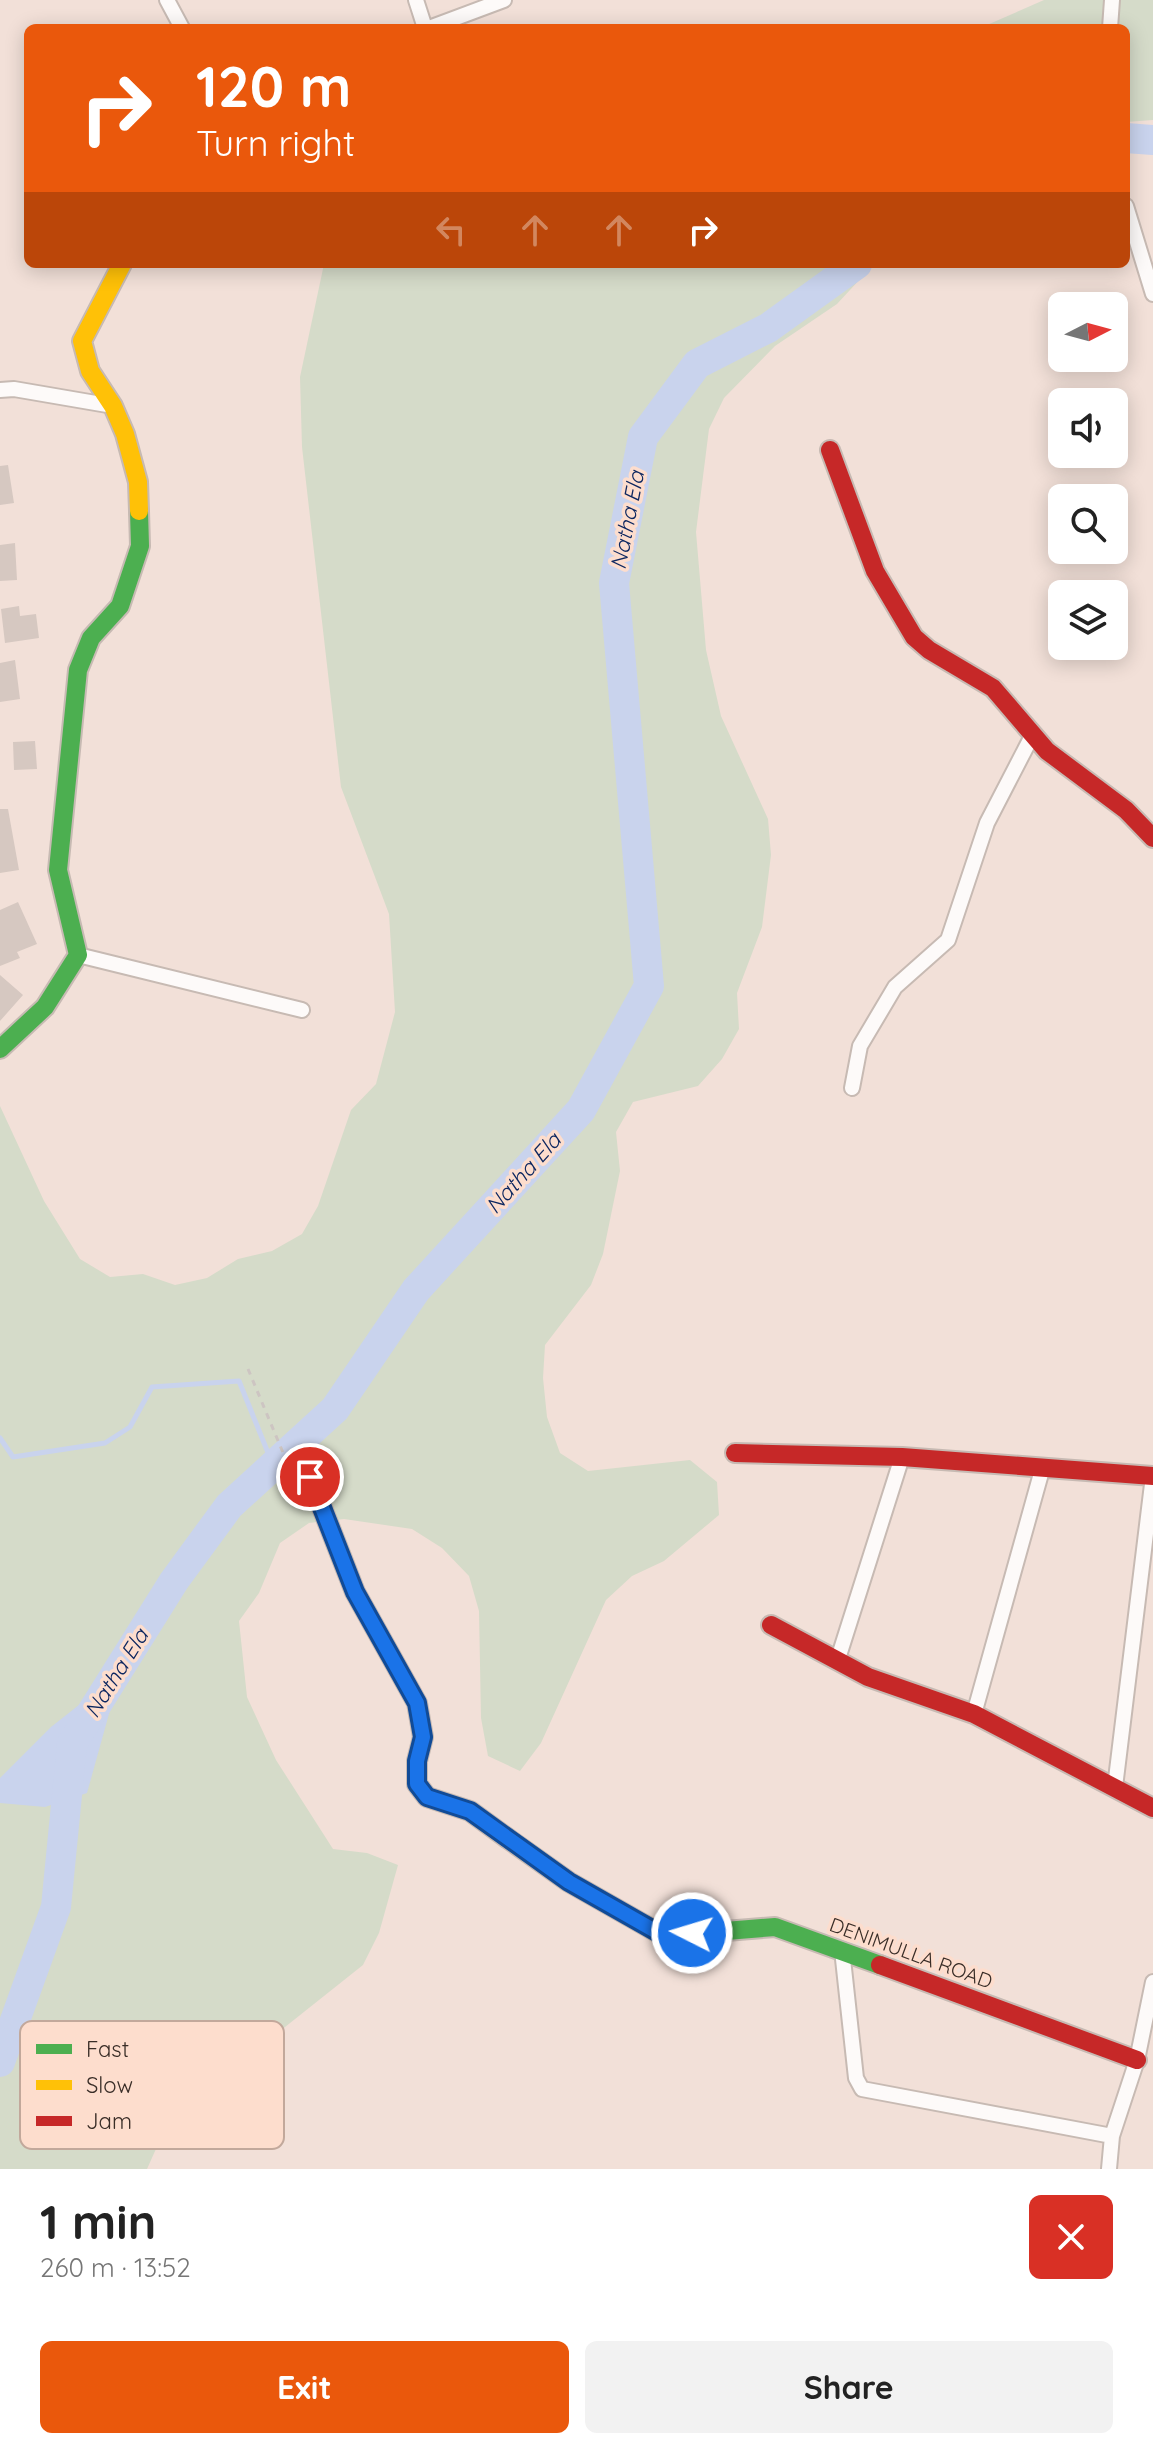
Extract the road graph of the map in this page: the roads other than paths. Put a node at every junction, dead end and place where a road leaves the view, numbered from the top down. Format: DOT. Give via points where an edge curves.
graph roads {
  1 [pos="167,0"];
  2 [pos="416,0"];
  3 [pos="504,0"];
  4 [pos="1112,0"];
  5 [pos="180,24"];
  6 [pos="425,24"];
  7 [pos="438,24"];
  8 [pos="1110,24"];
  9 [pos="1130,219"];
  10 [pos="120,268"];
  11 [pos="1153,294"];
  12 [pos="0,390"];
  13 [pos="113,406"];
  14 [pos="830,450"];
  15 [pos="1032,736"];
  16 [pos="1153,838"];
  17 [pos="78,955"];
  18 [pos="302,1010"];
  19 [pos="0,1049"];
  20 [pos="852,1088"];
  21 [pos="735,1453"];
  22 [pos="902,1457"];
  23 [pos="1042,1470"];
  24 [pos="1153,1476"];
  25 [pos="310,1477"];
  26 [pos="771,1625"];
  27 [pos="837,1662"];
  28 [pos="974,1714"];
  29 [pos="1115,1787"];
  30 [pos="1153,1808"];
  31 [pos="842,1950"];
  32 [pos="1153,1982"];
  33 [pos="1137,2060"];
  34 [pos="1112,2136"];
  35 [pos="1109,2169"];
  1 -- 5 [label="street"];
  2 -- 6 [label="street"];
  3 -- 7 [label="street"];
  4 -- 8 [label="street"];
  9 -- 11 [label="street"];
  10 -- 13 [label="street" via="82,341 90,371"];
  12 -- 13 [label="street"];
  13 -- 17 [label="street" via="138,482 140,546 120,606 91,638 78,670 58,870"];
  14 -- 15 [label="street" via="870,564 916,640 988,683"];
  15 -- 16 [label="street" via="1087,785 1136,815"];
  15 -- 20 [label="street" via="987,823 948,940 895,987 860,1046"];
  17 -- 18 [label="street"];
  17 -- 19 [label="street" via="66,979"];
  21 -- 22 [label="street"];
  22 -- 23 [label="street"];
  22 -- 27 [label="street"];
  23 -- 24 [label="street"];
  23 -- 28 [label="street"];
  24 -- 29 [label="street"];
  25 -- 31 [label="street, DENIMULLA ROAD" via="355,1592 417,1703 423,1737 417,1784 427,1797 470,1811 569,1882 664,1936 775,1927"];
  26 -- 27 [label="street"];
  27 -- 28 [label="street"];
  28 -- 29 [label="street"];
  29 -- 30 [label="street"];
  31 -- 33 [label="street, DENIMULLA ROAD"];
  31 -- 34 [label="street" via="856,2078 862,2089"];
  32 -- 33 [label="street"];
  33 -- 34 [label="street"];
  34 -- 35 [label="street"];
}
